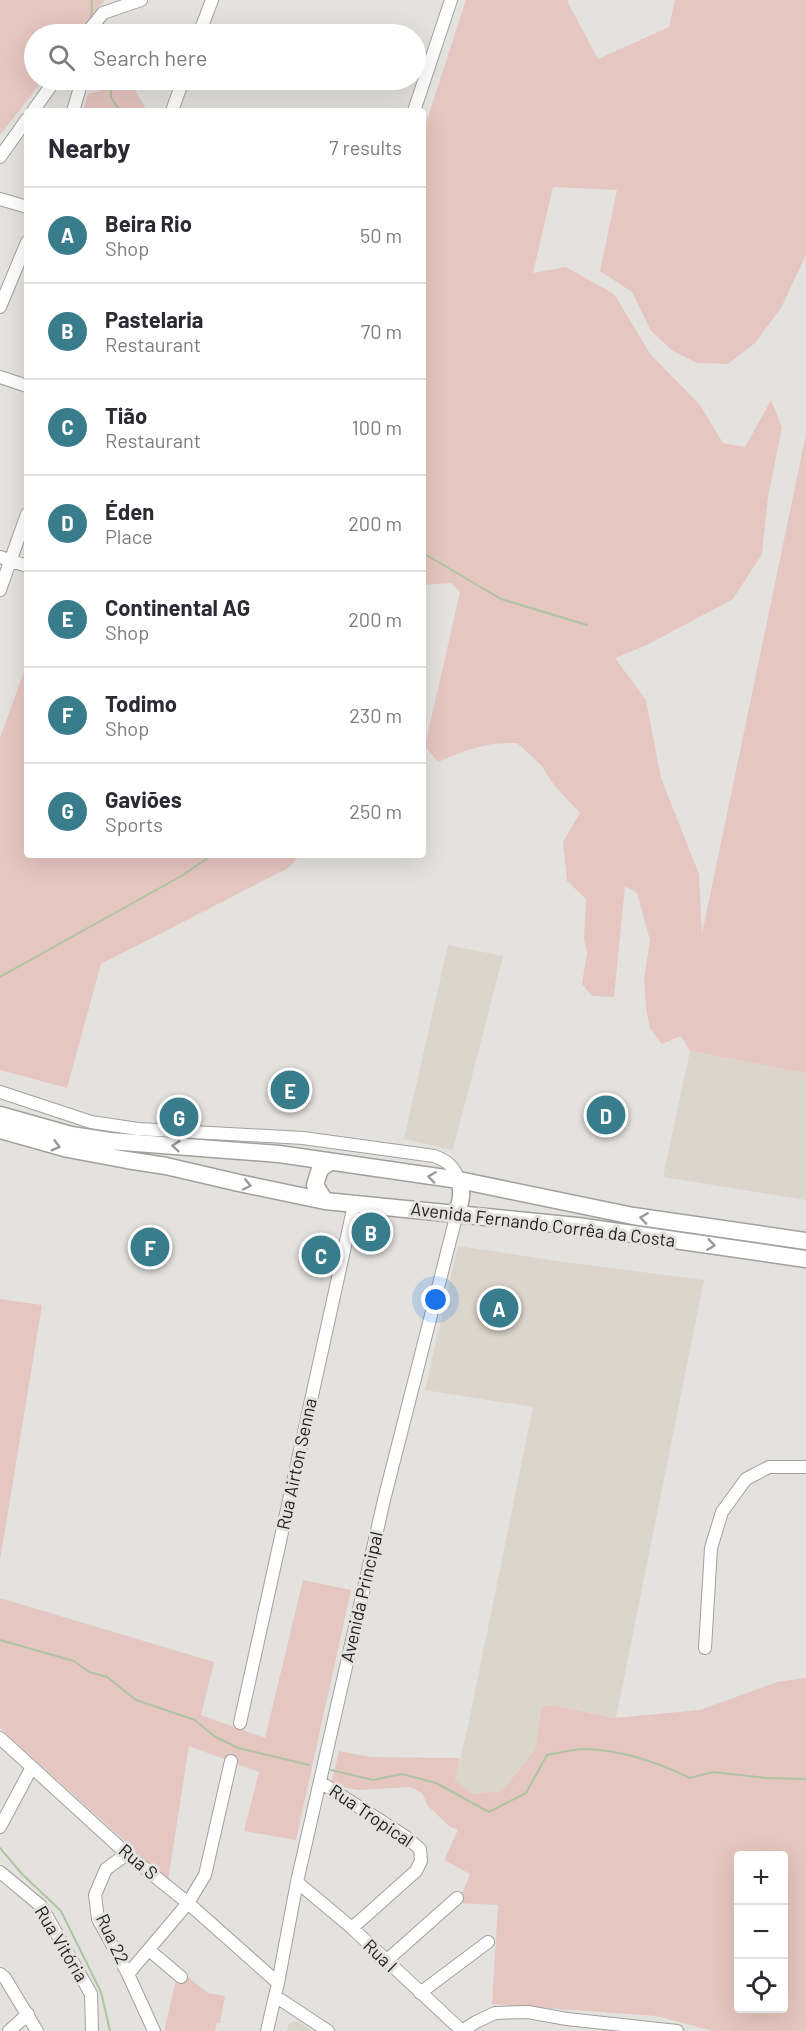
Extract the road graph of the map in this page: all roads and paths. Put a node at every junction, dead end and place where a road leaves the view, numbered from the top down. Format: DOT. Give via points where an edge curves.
graph roads {
  1 [pos="141,0"];
  2 [pos="212,0"];
  3 [pos="451,0"];
  4 [pos="94,24"];
  5 [pos="204,24"];
  6 [pos="426,75"];
  7 [pos="49,90"];
  8 [pos="79,90"];
  9 [pos="179,90"];
  10 [pos="421,90"];
  11 [pos="35,108"];
  12 [pos="74,108"];
  13 [pos="173,108"];
  14 [pos="415,108"];
  15 [pos="24,123"];
  16 [pos="0,157"];
  17 [pos="0,200"];
  18 [pos="24,206"];
  19 [pos="24,249"];
  20 [pos="0,307"];
  21 [pos="0,377"];
  22 [pos="24,385"];
  23 [pos="24,520"];
  24 [pos="5,559"];
  25 [pos="24,565"];
  26 [pos="0,590"];
  27 [pos="0,1092"];
  28 [pos="0,1115"];
  29 [pos="0,1130"];
  30 [pos="225,1133"];
  31 [pos="223,1150"];
  32 [pos="330,1162"];
  33 [pos="459,1180"];
  34 [pos="325,1201"];
  35 [pos="354,1204"];
  36 [pos="457,1213"];
  37 [pos="806,1241"];
  38 [pos="806,1259"];
  39 [pos="804,1466"];
  40 [pos="705,1648"];
  41 [pos="240,1723"];
  42 [pos="0,1738"];
  43 [pos="231,1761"];
  44 [pos="32,1767"];
  45 [pos="320,1782"];
  46 [pos="0,1827"];
  47 [pos="127,1854"];
  48 [pos="0,1872"];
  49 [pos="297,1882"];
  50 [pos="457,1898"];
  51 [pos="188,1903"];
  52 [pos="352,1928"];
  53 [pos="488,1942"];
  54 [pos="149,1950"];
  55 [pos="386,1961"];
  56 [pos="0,1974"];
  57 [pos="128,1974"];
  58 [pos="181,1977"];
  59 [pos="276,1990"];
  60 [pos="420,1993"];
  61 [pos="28,2014"];
  62 [pos="567,2019"];
  63 [pos="0,2027"];
  64 [pos="8,2031"];
  65 [pos="37,2031"];
  66 [pos="92,2031"];
  67 [pos="154,2031"];
  68 [pos="267,2031"];
  69 [pos="328,2031"];
  70 [pos="462,2031"];
  71 [pos="580,2031"];
  72 [pos="677,2031"];
  1 -- 4 [label="street" via="103,12"];
  2 -- 5 [label="street"];
  3 -- 6 [label="street"];
  7 -- 11 [label="street"];
  8 -- 12 [label="street"];
  9 -- 13 [label="street"];
  10 -- 14 [label="street"];
  15 -- 16 [label="street"];
  17 -- 18 [label="street"];
  19 -- 20 [label="street"];
  21 -- 22 [label="street"];
  23 -- 24 [label="street"];
  24 -- 25 [label="street"];
  24 -- 26 [label="street"];
  27 -- 30 [label="street" via="91,1122 138,1129"];
  31 -- 28 [label="highway, Avenida Fernando Corrêa da Costa, one-way" via="71,1135"];
  29 -- 34 [label="highway, Avenida Fernando Corrêa da Costa, one-way" via="68,1149"];
  30 -- 31 [label="street"];
  30 -- 33 [label="street" via="303,1138 434,1156 445,1160"];
  31 -- 32 [label="highway, Avenida Fernando Corrêa da Costa"];
  33 -- 32 [label="highway, Avenida Fernando Corrêa da Costa, one-way"];
  32 -- 34 [label="highway" via="320,1169 315,1185"];
  33 -- 36 [label="highway" via="462,1200"];
  37 -- 33 [label="highway, Avenida Fernando Corrêa da Costa, one-way" via="622,1214"];
  34 -- 35 [label="highway, Avenida Fernando Corrêa da Costa"];
  35 -- 36 [label="highway, Avenida Fernando Corrêa da Costa"];
  35 -- 41 [label="street, Rua Airton Senna"];
  36 -- 38 [label="highway, Avenida Fernando Corrêa da Costa, one-way"];
  36 -- 45 [label="street, Avenida Principal" via="384,1500"];
  39 -- 40 [label="street" via="769,1467 746,1479 722,1512 711,1548"];
  42 -- 44 [label="street, Rua S"];
  43 -- 51 [label="street" via="205,1875"];
  44 -- 46 [label="street"];
  44 -- 47 [label="street, Rua S"];
  45 -- 49 [label="street, Avenida Principal"];
  45 -- 52 [label="street, Rua Tropical" via="420,1849 421,1861 416,1871"];
  47 -- 51 [label="street, Rua S"];
  47 -- 57 [label="street, Rua 22" via="106,1869 95,1895 98,1919"];
  48 -- 66 [label="street, Rua Vitória" via="41,1906 91,1994"];
  49 -- 52 [label="street, Rua I"];
  49 -- 59 [label="street, Avenida Principal"];
  50 -- 55 [label="street"];
  51 -- 54 [label="street"];
  51 -- 59 [label="street, Rua S"];
  52 -- 55 [label="street, Rua I"];
  53 -- 60 [label="street"];
  54 -- 57 [label="street"];
  54 -- 58 [label="street"];
  55 -- 60 [label="street, Rua I"];
  56 -- 61 [label="street"];
  57 -- 67 [label="street, Rua 22"];
  59 -- 68 [label="street, Avenida Principal"];
  59 -- 69 [label="street, Rua S"];
  60 -- 70 [label="street, Rua I"];
  61 -- 64 [label="street"];
  61 -- 65 [label="street"];
  62 -- 70 [label="street" via="528,2012 495,2013"];
  62 -- 71 [label="street"];
  62 -- 72 [label="street"];
  63 -- 64 [label="street"];
}
